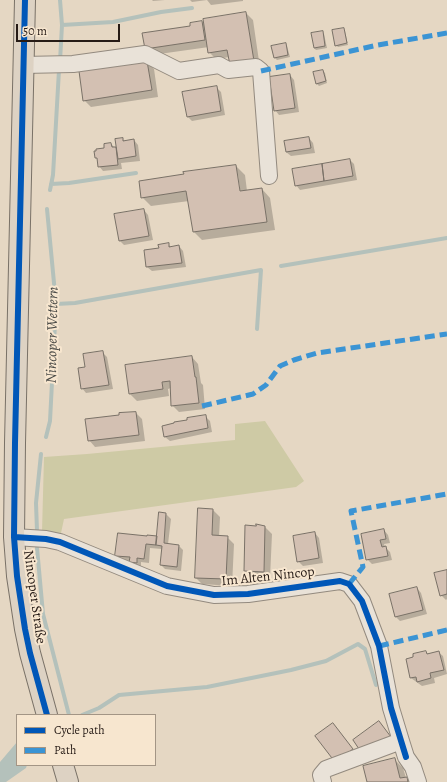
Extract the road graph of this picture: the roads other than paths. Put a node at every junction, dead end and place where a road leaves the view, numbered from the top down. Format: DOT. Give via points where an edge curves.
graph roads {
  1 [pos="25,0"];
  2 [pos="23,65"];
  3 [pos="269,176"];
  4 [pos="14,537"];
  5 [pos="47,714"];
  6 [pos="401,741"];
  7 [pos="63,766"];
  8 [pos="68,782"];
  9 [pos="323,782"];
  10 [pos="418,782"];
  1 -- 2 [label="main road, Nincoper Straße"];
  2 -- 3 [label="street" via="73,64 145,54 179,71 219,65 228,70 256,67 261,71"];
  2 -- 4 [label="main road, Nincoper Straße"];
  4 -- 5 [label="main road, Nincoper Straße" via="25,628"];
  4 -- 6 [label="street, Im Alten Nincop" via="60,542 167,586 214,595 248,594 340,581 349,584 362,601 379,646 391,708"];
  6 -- 9 [label="street" via="326,769 321,775"];
  6 -- 10 [label="street, Im Alten Nincop"];
  7 -- 8 [label="main road"];
}
